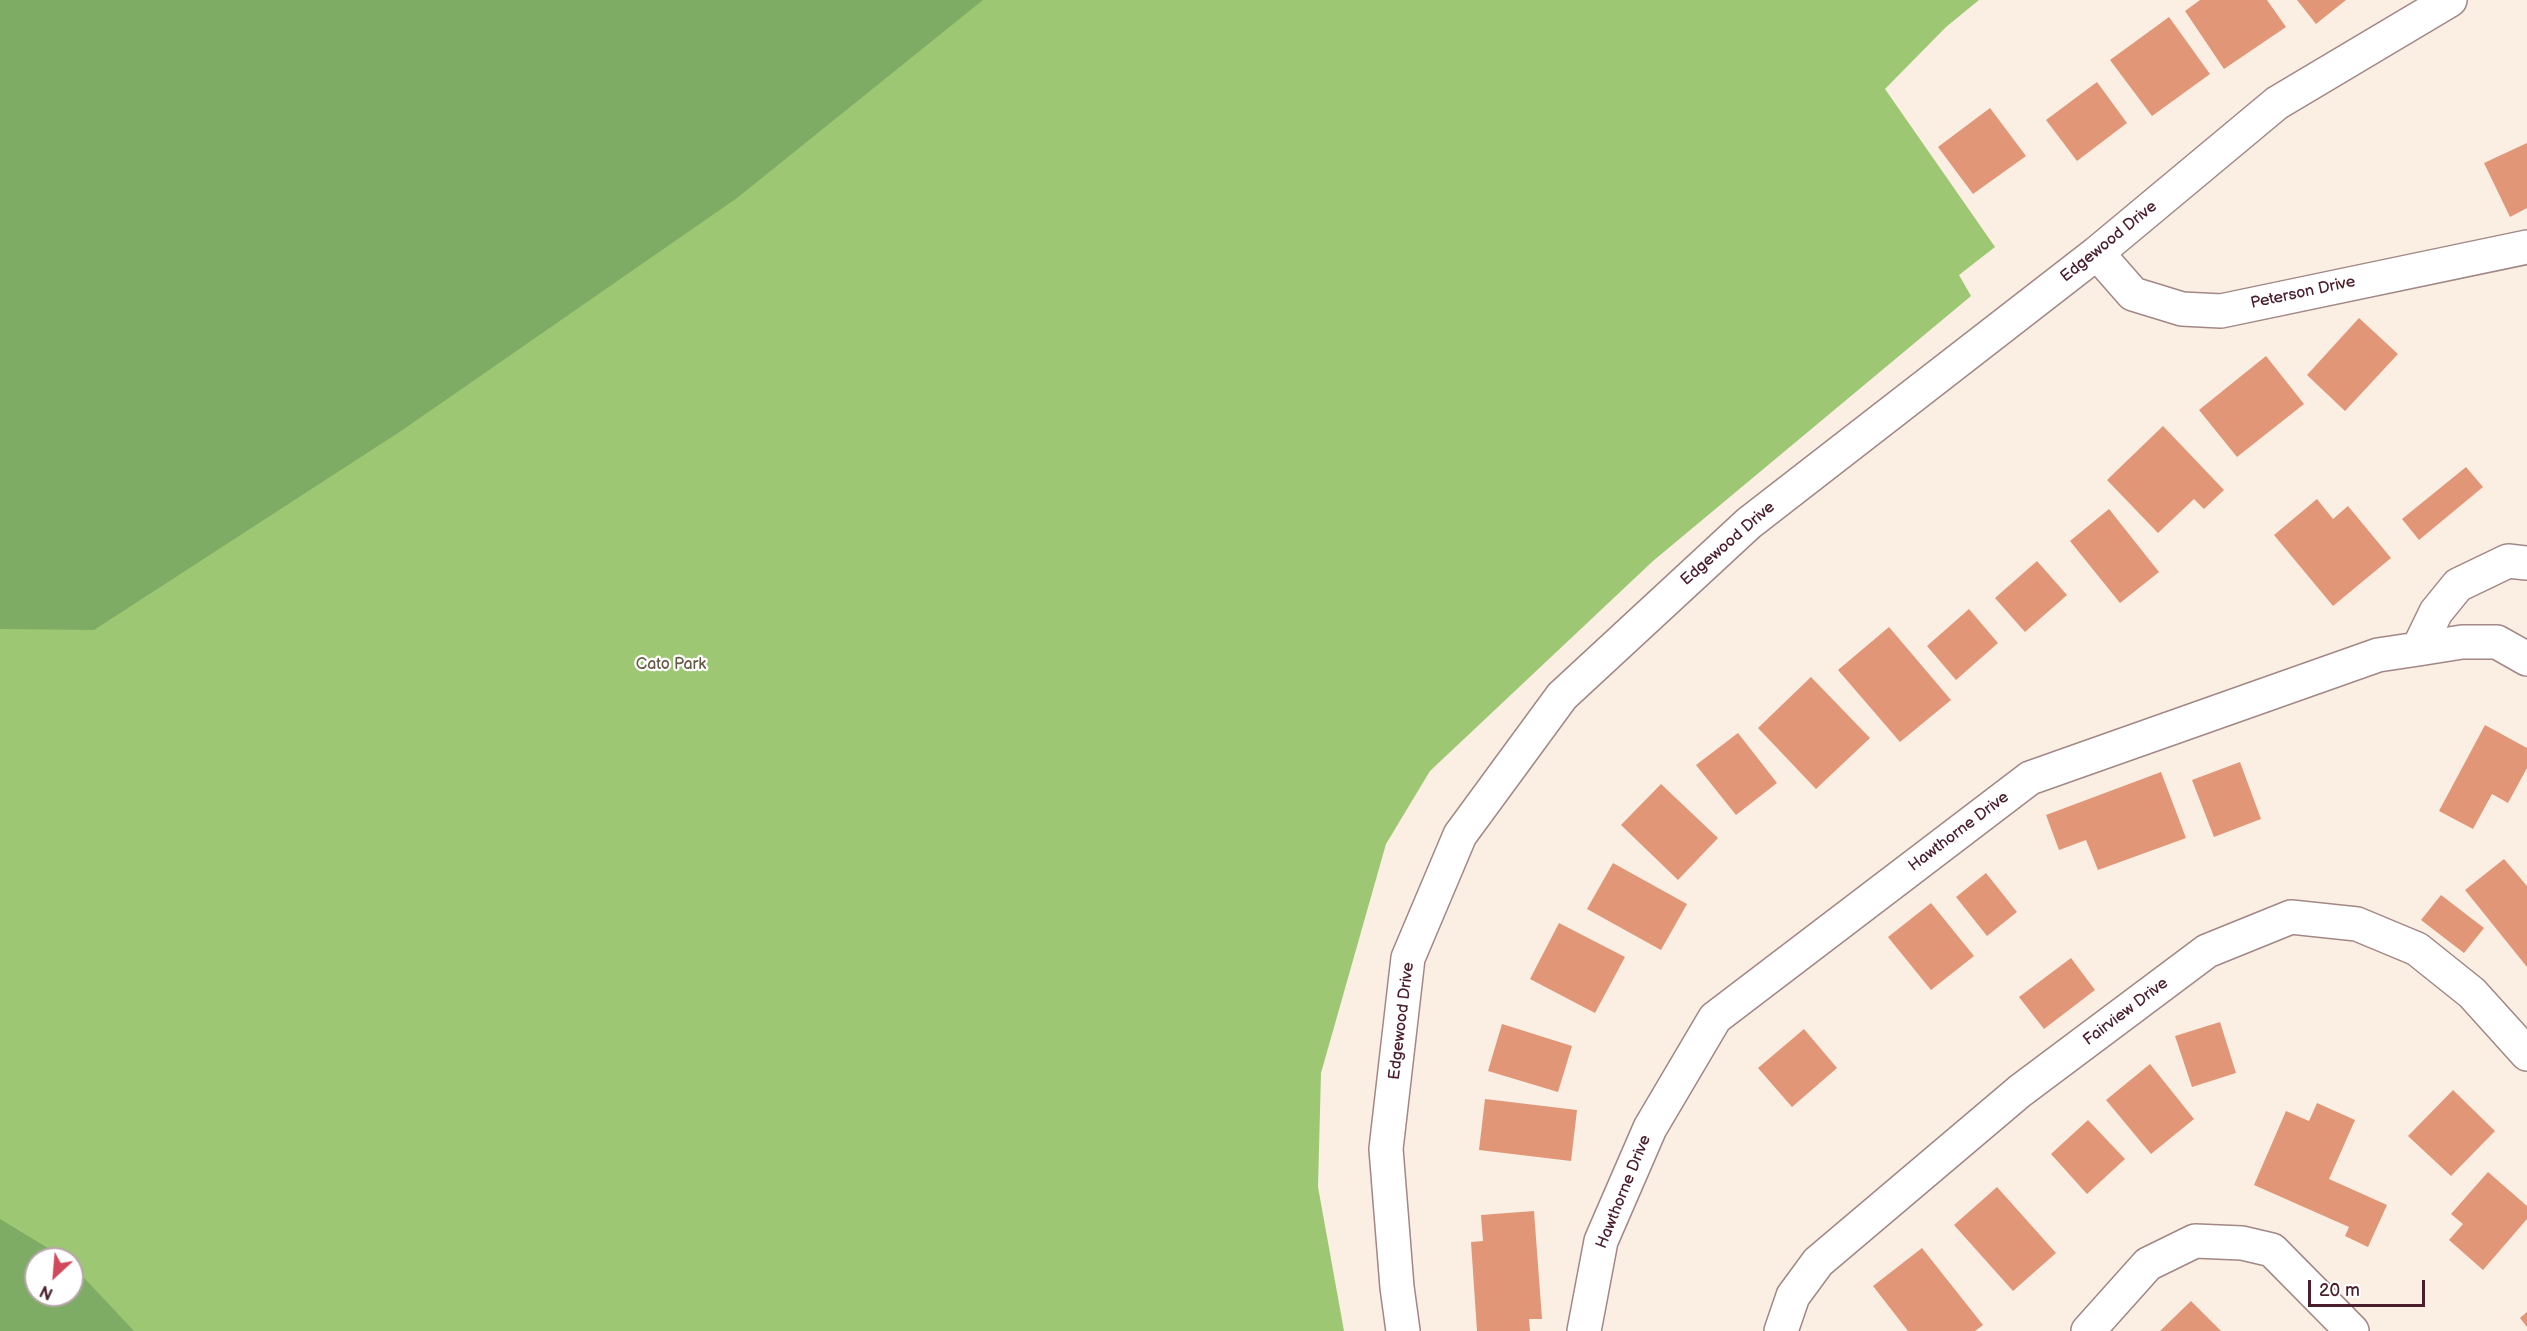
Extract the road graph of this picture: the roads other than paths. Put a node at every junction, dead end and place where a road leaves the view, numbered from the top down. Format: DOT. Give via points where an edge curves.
graph roads {
  1 [pos="2450,0"];
  2 [pos="2527,247"];
  3 [pos="2097,253"];
  4 [pos="2527,563"];
  5 [pos="2418,649"];
  6 [pos="2527,659"];
  7 [pos="2527,1054"];
  8 [pos="1403,1331"];
  9 [pos="1584,1331"];
  10 [pos="1781,1331"];
  11 [pos="2088,1331"];
  12 [pos="2352,1331"];
  1 -- 3 [label="street, Edgewood Drive" via="2277,103"];
  2 -- 3 [label="street, Peterson Drive" via="2221,311 2182,309 2133,294"];
  3 -- 8 [label="street, Edgewood Drive" via="1749,523 1562,696 1460,835 1408,958 1386,1149"];
  4 -- 5 [label="street" via="2508,561 2458,585 2436,612"];
  5 -- 6 [label="street, Hawthorne Drive" via="2462,642 2497,642"];
  5 -- 9 [label="street, Hawthorne Drive" via="2378,655 2030,778 1715,1017 1650,1128 1601,1240"];
  7 -- 10 [label="street, Fairview Drive" via="2472,993 2417,949 2357,924 2291,917 2207,951 2020,1091 1818,1262 1793,1296"];
  11 -- 12 [label="street" via="2148,1264 2195,1241 2242,1243 2272,1251"];
}
